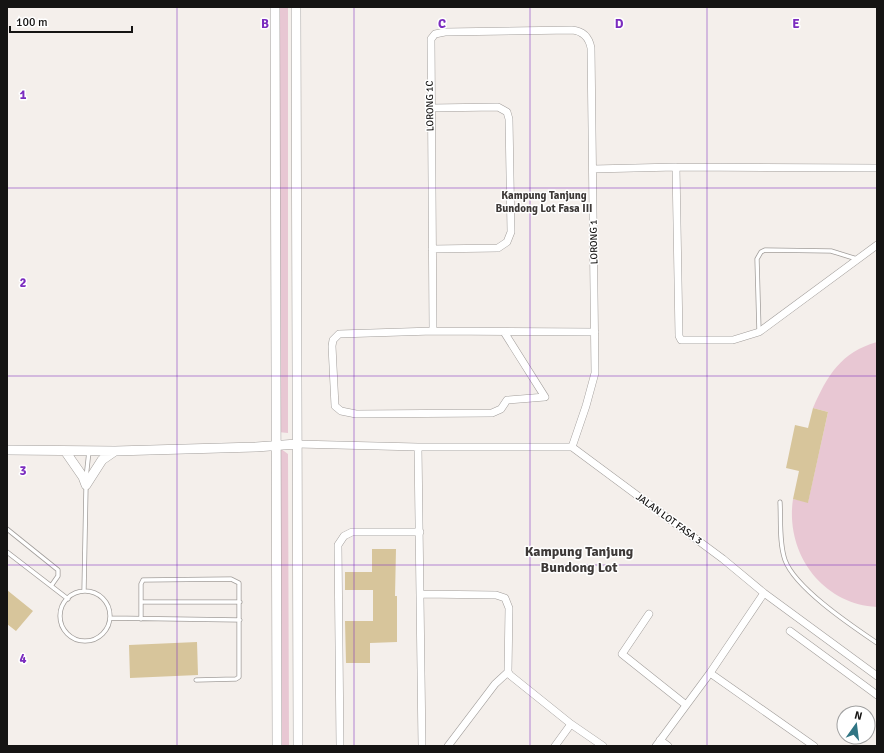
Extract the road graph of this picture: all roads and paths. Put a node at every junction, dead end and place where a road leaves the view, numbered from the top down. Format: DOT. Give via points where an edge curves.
graph roads {
  1 [pos="274,7"];
  2 [pos="296,7"];
  3 [pos="585,34"];
  4 [pos="430,108"];
  5 [pos="676,167"];
  6 [pos="877,168"];
  7 [pos="593,169"];
  8 [pos="877,244"];
  9 [pos="432,249"];
  10 [pos="859,259"];
  11 [pos="433,331"];
  12 [pos="504,332"];
  13 [pos="595,332"];
  14 [pos="759,332"];
  15 [pos="275,444"];
  16 [pos="297,444"];
  17 [pos="418,447"];
  18 [pos="572,448"];
  19 [pos="7,450"];
  20 [pos="65,451"];
  21 [pos="89,451"];
  22 [pos="115,451"];
  23 [pos="86,485"];
  24 [pos="780,502"];
  25 [pos="7,528"];
  26 [pos="420,532"];
  27 [pos="7,552"];
  28 [pos="51,586"];
  29 [pos="84,591"];
  30 [pos="764,593"];
  31 [pos="421,594"];
  32 [pos="68,599"];
  33 [pos="141,602"];
  34 [pos="240,602"];
  35 [pos="649,614"];
  36 [pos="110,618"];
  37 [pos="141,618"];
  38 [pos="240,620"];
  39 [pos="790,631"];
  40 [pos="877,643"];
  41 [pos="508,672"];
  42 [pos="710,673"];
  43 [pos="877,676"];
  44 [pos="196,680"];
  45 [pos="877,695"];
  46 [pos="686,705"];
  47 [pos="571,724"];
  48 [pos="658,743"];
  49 [pos="277,746"];
  50 [pos="298,746"];
  51 [pos="340,746"];
  52 [pos="422,746"];
  53 [pos="448,746"];
  54 [pos="555,746"];
  55 [pos="603,746"];
  56 [pos="668,746"];
  57 [pos="814,746"];
  1 -- 15 [label="main road"];
  2 -- 16 [label="main road"];
  3 -- 4 [label="street, LORONG 1C" via="572,30 435,34 430,43"];
  3 -- 7 [label="street, LORONG 1" via="591,48"];
  4 -- 9 [label="street, LORONG 1C"];
  4 -- 9 [label="street" via="498,107 507,112 511,232 504,245 498,248"];
  5 -- 6 [label="street"];
  5 -- 7 [label="street"];
  5 -- 14 [label="street" via="679,338 733,340"];
  7 -- 13 [label="street, LORONG 1"];
  8 -- 10 [label="street"];
  9 -- 11 [label="street, LORONG 1C"];
  10 -- 14 [label="street"];
  10 -- 14 [label="lane" via="831,251 761,252 757,259"];
  11 -- 12 [label="street"];
  11 -- 12 [label="street" via="343,333 335,336 332,346 337,409 356,414 492,413 501,409 507,400 545,397"];
  12 -- 13 [label="street"];
  13 -- 18 [label="street, LORONG 1" via="595,373"];
  15 -- 16 [label="main road"];
  15 -- 22 [label="main road" via="256,447"];
  15 -- 49 [label="main road"];
  16 -- 17 [label="street"];
  16 -- 50 [label="main road"];
  17 -- 18 [label="street"];
  17 -- 26 [label="street"];
  18 -- 30 [label="street, JALAN LOT FASA 3" via="723,559"];
  19 -- 20 [label="main road"];
  20 -- 21 [label="main road"];
  20 -- 23 [label="main road"];
  21 -- 22 [label="main road"];
  21 -- 23 [label="lane"];
  22 -- 23 [label="main road" via="102,460"];
  23 -- 29 [label="lane"];
  24 -- 40 [label="lane" via="784,552 788,565 810,592"];
  25 -- 28 [label="lane" via="58,570 58,576"];
  26 -- 31 [label="street"];
  26 -- 51 [label="street" via="352,532 344,536 338,545"];
  27 -- 28 [label="lane"];
  28 -- 32 [label="lane"];
  29 -- 32 [label="lane" via="73,594"];
  29 -- 36 [label="lane" via="98,595 104,600"];
  30 -- 42 [label="street"];
  30 -- 43 [label="street, JALAN LOT FASA 3"];
  31 -- 41 [label="street" via="496,595 505,598 509,608"];
  31 -- 52 [label="street"];
  32 -- 36 [label="lane" via="61,609 61,622 74,638 86,640 99,637 108,627"];
  33 -- 34 [label="lane"];
  33 -- 34 [label="lane" via="143,580 231,579 239,583"];
  33 -- 37 [label="lane"];
  34 -- 38 [label="lane"];
  35 -- 46 [label="street" via="622,654"];
  36 -- 37 [label="lane"];
  37 -- 38 [label="lane"];
  38 -- 44 [label="lane" via="239,677"];
  39 -- 45 [label="street"];
  41 -- 47 [label="street" via="514,680"];
  41 -- 53 [label="street" via="495,684"];
  42 -- 46 [label="street"];
  42 -- 57 [label="street"];
  46 -- 48 [label="street"];
  47 -- 54 [label="street"];
  47 -- 55 [label="street"];
  48 -- 56 [label="street"];
}
